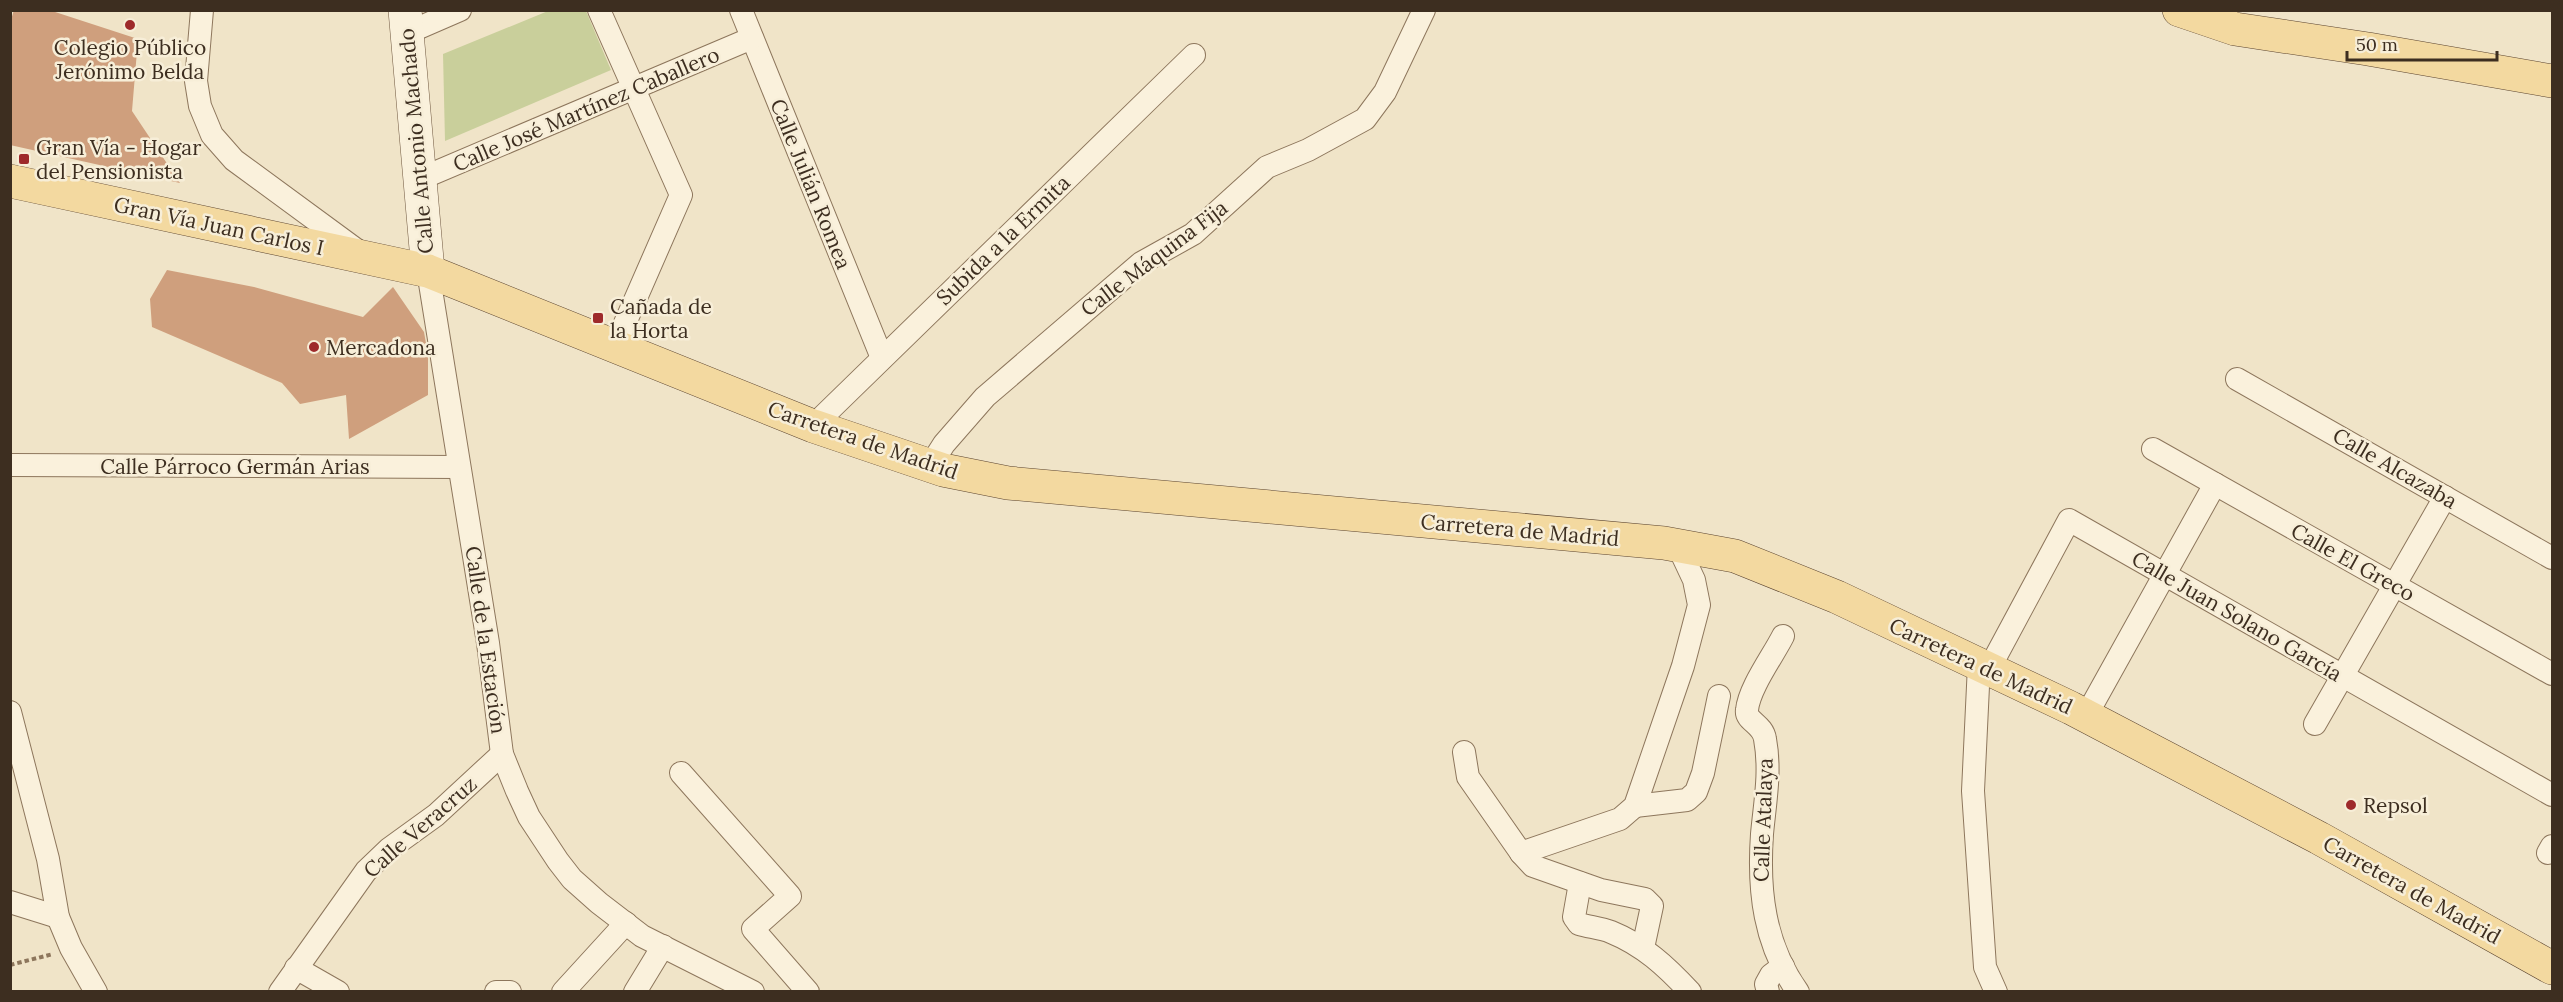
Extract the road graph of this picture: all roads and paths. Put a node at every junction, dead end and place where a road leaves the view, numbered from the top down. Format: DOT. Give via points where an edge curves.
graph roads {
  1 [pos="202,10"];
  2 [pos="460,10"];
  3 [pos="599,10"];
  4 [pos="741,10"];
  5 [pos="1424,10"];
  6 [pos="2179,10"];
  7 [pos="406,22"];
  8 [pos="752,38"];
  9 [pos="1194,56"];
  10 [pos="2553,81"];
  11 [pos="634,88"];
  12 [pos="420,179"];
  13 [pos="10,182"];
  14 [pos="367,257"];
  15 [pos="428,271"];
  16 [pos="615,346"];
  17 [pos="882,358"];
  18 [pos="2237,379"];
  19 [pos="813,426"];
  20 [pos="2153,449"];
  21 [pos="10,465"];
  22 [pos="930,466"];
  23 [pos="459,467"];
  24 [pos="2216,484"];
  25 [pos="2445,497"];
  26 [pos="1678,546"];
  27 [pos="2553,558"];
  28 [pos="2164,575"];
  29 [pos="2395,586"];
  30 [pos="1783,636"];
  31 [pos="1984,667"];
  32 [pos="2553,674"];
  33 [pos="2343,676"];
  34 [pos="1719,696"];
  35 [pos="10,712"];
  36 [pos="2086,716"];
  37 [pos="2315,723"];
  38 [pos="1464,752"];
  39 [pos="502,754"];
  40 [pos="681,773"];
  41 [pos="2553,795"];
  42 [pos="1635,806"];
  43 [pos="1521,853"];
  44 [pos="1580,883"];
  45 [pos="10,902"];
  46 [pos="58,917"];
  47 [pos="626,923"];
  48 [pos="663,946"];
  49 [pos="71,948"];
  50 [pos="1643,948"];
  51 [pos="10,965"];
  52 [pos="296,968"];
  53 [pos="2553,968"];
  54 [pos="1790,979"];
  55 [pos="96,992"];
  56 [pos="280,992"];
  57 [pos="338,992"];
  58 [pos="496,992"];
  59 [pos="510,992"];
  60 [pos="562,992"];
  61 [pos="635,992"];
  62 [pos="753,992"];
  63 [pos="808,992"];
  64 [pos="1689,992"];
  65 [pos="1768,992"];
  66 [pos="1996,992"];
  1 -- 14 [label="street" via="196,81 200,106 212,135 234,160"];
  2 -- 7 [label="street"];
  3 -- 11 [label="street"];
  4 -- 8 [label="street, Calle Julián Romea"];
  5 -- 22 [label="street, Calle Máquina Fija" via="1384,92 1365,119 1268,167 1193,234 1141,263 985,397"];
  6 -- 10 [label="main road" via="2235,29"];
  7 -- 12 [label="main road, Calle Antonio Machado"];
  8 -- 11 [label="street, Calle José Martínez Caballero"];
  8 -- 17 [label="street, Calle Julián Romea"];
  9 -- 17 [label="street, Subida a la Ermita"];
  11 -- 12 [label="street, Calle José Martínez Caballero"];
  11 -- 16 [label="street" via="681,195"];
  12 -- 15 [label="main road, Calle Antonio Machado"];
  13 -- 14 [label="main road, Gran Vía Juan Carlos I"];
  14 -- 15 [label="main road, Gran Vía Juan Carlos I"];
  15 -- 16 [label="main road, Carretera de Madrid"];
  15 -- 23 [label="street, Calle de la Estación"];
  16 -- 19 [label="main road, Carretera de Madrid"];
  17 -- 19 [label="street, Subida a la Ermita"];
  18 -- 25 [label="street, Calle Alcazaba"];
  19 -- 22 [label="main road, Carretera de Madrid"];
  20 -- 24 [label="street, Calle El Greco"];
  21 -- 23 [label="street, Calle Párroco Germán Arias"];
  22 -- 26 [label="main road, Carretera de Madrid" via="1008,483"];
  23 -- 39 [label="street, Calle de la Estación"];
  24 -- 28 [label="street"];
  24 -- 29 [label="street, Calle El Greco"];
  25 -- 27 [label="street, Calle Alcazaba"];
  25 -- 29 [label="street"];
  26 -- 31 [label="main road, Carretera de Madrid" via="1735,556 1837,597"];
  26 -- 42 [label="street" via="1694,580 1699,605 1683,666"];
  28 -- 31 [label="street, Calle Juan Solano García" via="2068,520"];
  28 -- 33 [label="street, Calle Juan Solano García"];
  28 -- 36 [label="street"];
  29 -- 32 [label="street, Calle El Greco"];
  29 -- 33 [label="street"];
  30 -- 54 [label="street, Calle Atalaya" via="1746,712 1748,718 1762,727 1765,737 1768,780 1761,895 1768,929"];
  31 -- 36 [label="main road, Carretera de Madrid"];
  31 -- 66 [label="street" via="1973,791 1985,967"];
  33 -- 37 [label="street"];
  33 -- 41 [label="street, Calle Juan Solano García"];
  34 -- 42 [label="street" via="1696,792 1687,800"];
  35 -- 46 [label="street" via="48,859"];
  36 -- 53 [label="main road, Carretera de Madrid" via="2319,838"];
  38 -- 43 [label="street" via="1468,777"];
  39 -- 47 [label="street, Calle de la Estación" via="529,817 558,861 572,879"];
  39 -- 52 [label="street, Calle Veracruz" via="436,815 366,871"];
  40 -- 63 [label="street" via="790,896 753,929"];
  42 -- 43 [label="street" via="1620,819"];
  43 -- 44 [label="street" via="1533,866"];
  44 -- 50 [label="street" via="1574,917 1579,924 1609,931"];
  44 -- 50 [label="street" via="1645,899 1652,906"];
  45 -- 46 [label="street"];
  46 -- 49 [label="street"];
  47 -- 48 [label="street, Calle de la Estación"];
  47 -- 60 [label="street"];
  48 -- 61 [label="street"];
  48 -- 62 [label="street, Calle de la Estación"];
  49 -- 51 [label="path"];
  49 -- 55 [label="street"];
  50 -- 64 [label="street"];
  52 -- 56 [label="street, Calle Veracruz"];
  52 -- 57 [label="street"];
  54 -- 65 [label="street" via="1771,975 1766,984"];
  58 -- 59 [label="street"];
}
